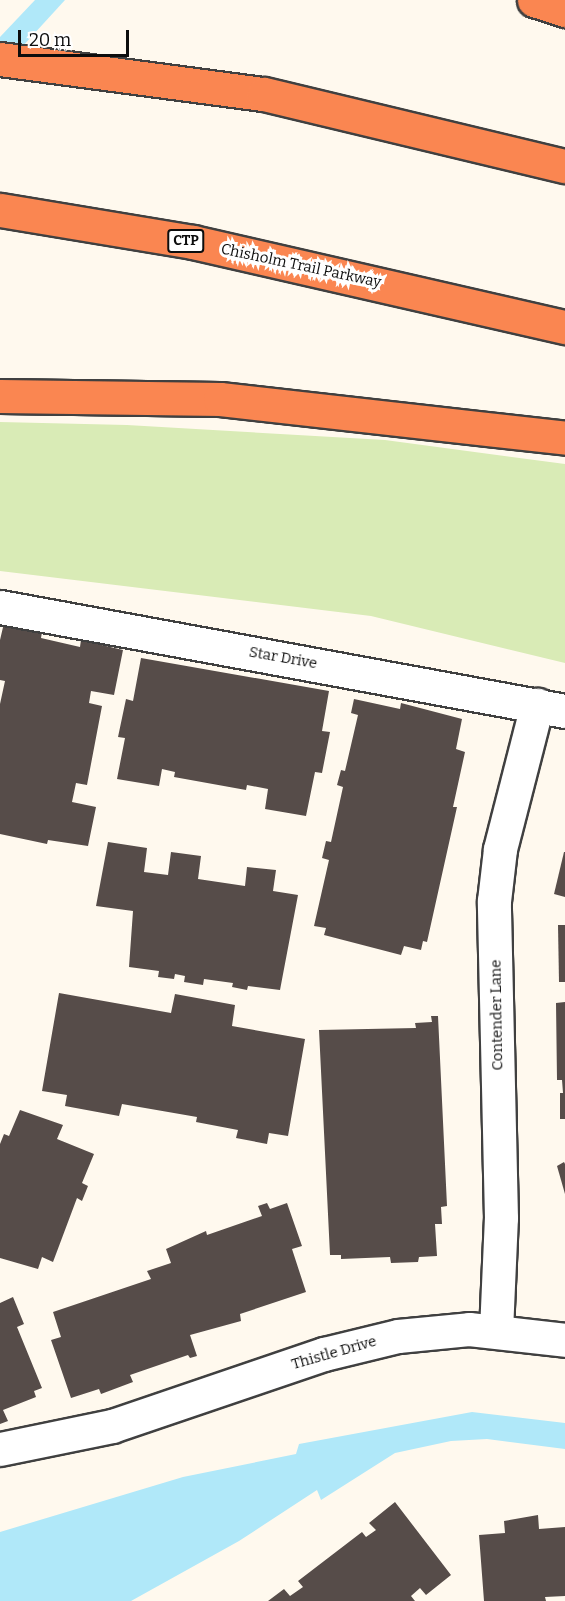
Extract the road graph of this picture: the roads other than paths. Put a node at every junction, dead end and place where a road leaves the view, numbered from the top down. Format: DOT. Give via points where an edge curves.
graph roads {
  1 [pos="534,0"];
  2 [pos="565,10"];
  3 [pos="0,39"];
  4 [pos="0,59"];
  5 [pos="264,94"];
  6 [pos="565,166"];
  7 [pos="0,210"];
  8 [pos="565,327"];
  9 [pos="0,396"];
  10 [pos="565,438"];
  11 [pos="0,607"];
  12 [pos="551,708"];
  13 [pos="496,1331"];
  14 [pos="565,1340"];
  15 [pos="0,1449"];
  1 -- 2 [label="highway"];
  3 -- 5 [label="highway"];
  4 -- 5 [label="highway"];
  5 -- 6 [label="highway"];
  7 -- 8 [label="highway, Chisholm Trail Parkway / CTP" via="193,242"];
  9 -- 10 [label="highway" via="220,399"];
  11 -- 12 [label="lane, Star Drive"];
  12 -- 13 [label="lane, Contender Lane" via="500,849 495,893 501,1218"];
  13 -- 14 [label="lane, Thistle Drive"];
  13 -- 15 [label="lane, Thistle Drive" via="440,1329 356,1345 112,1426"];
}
